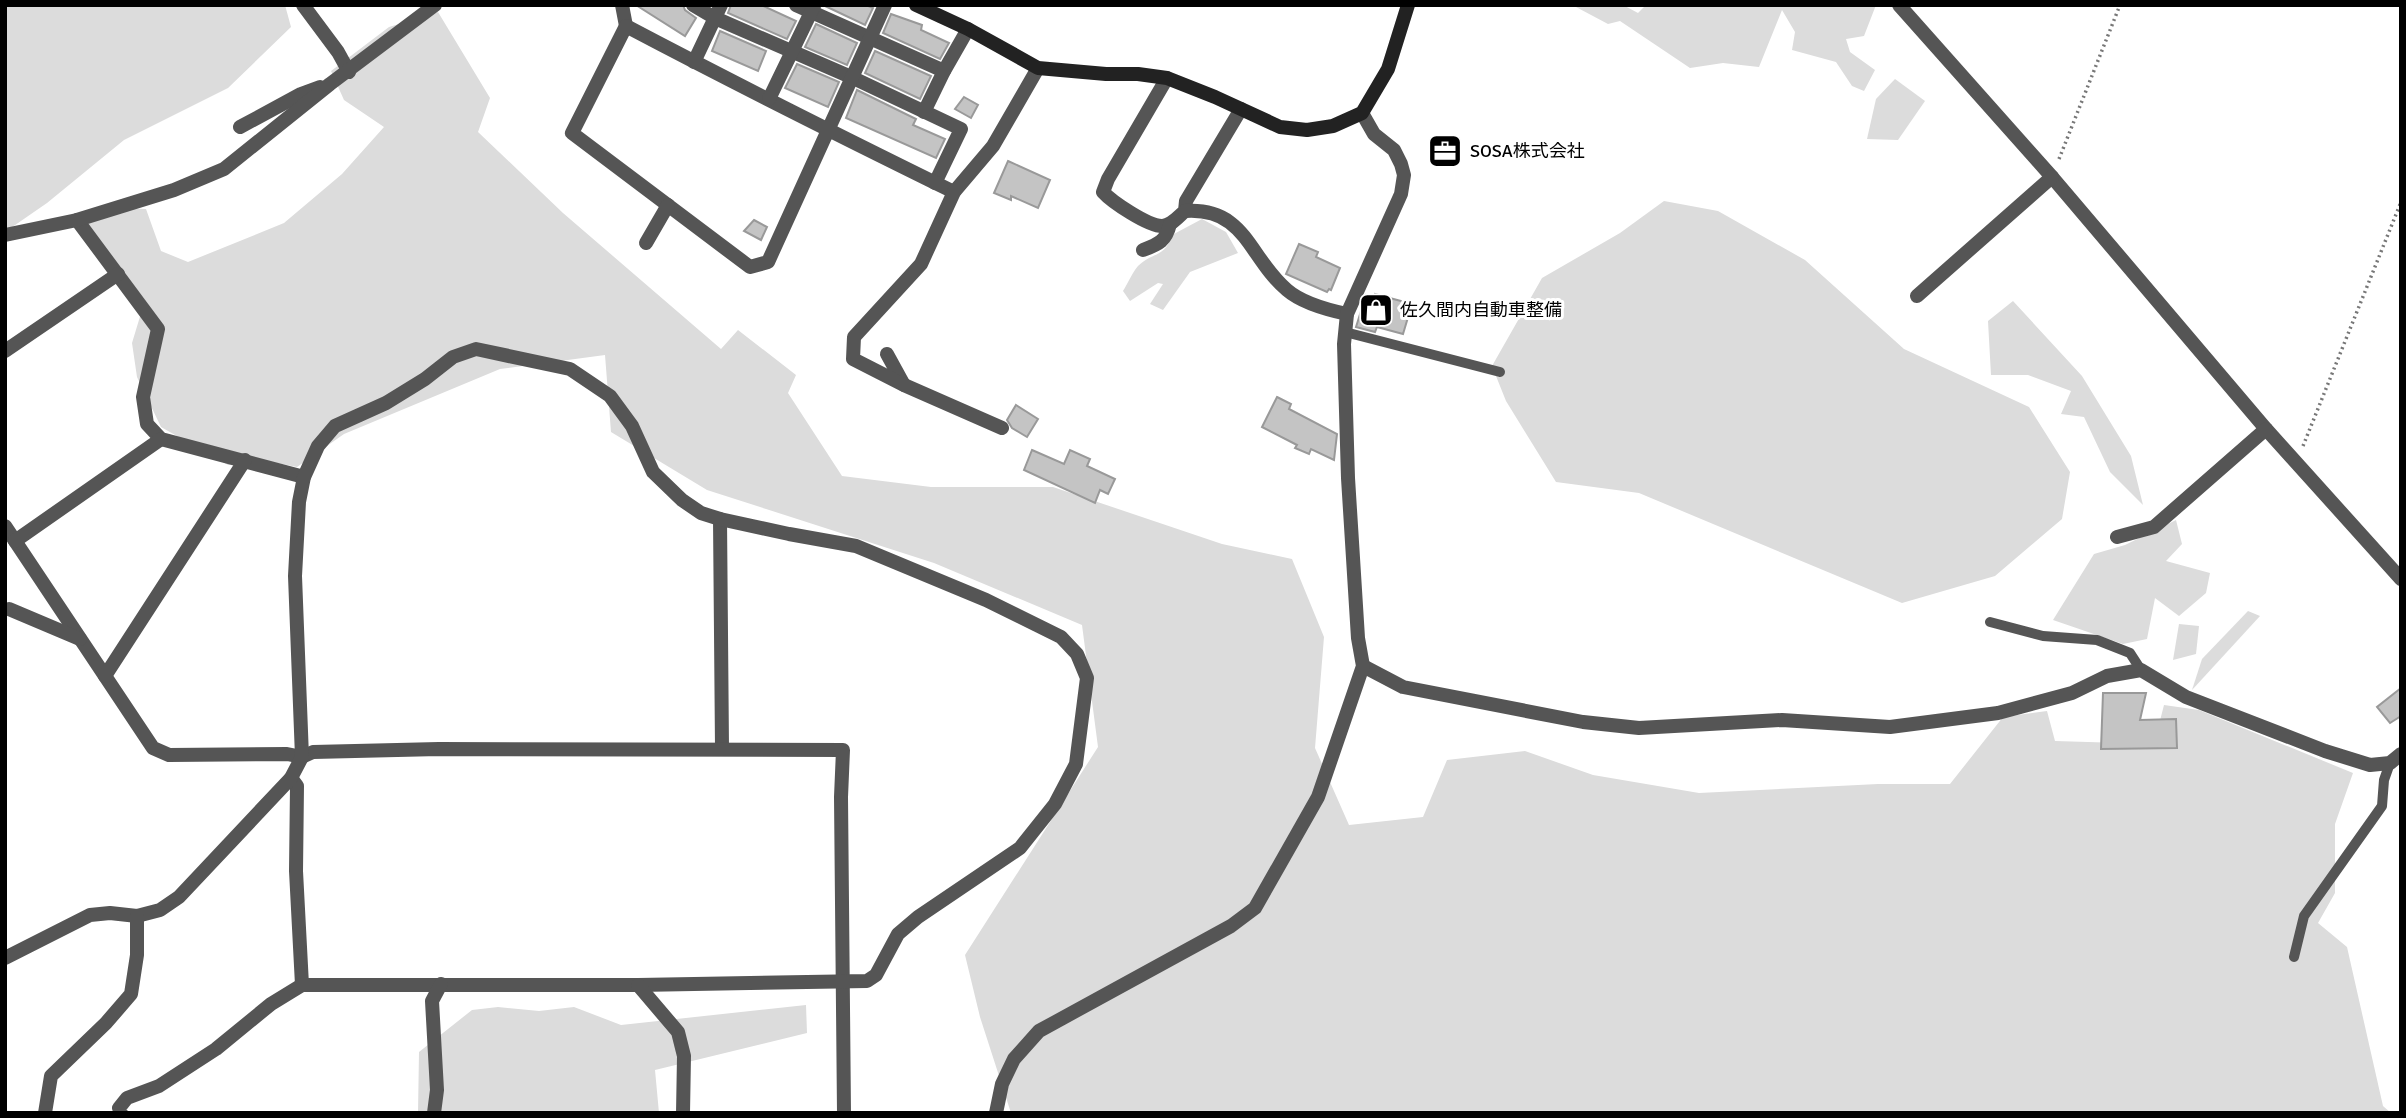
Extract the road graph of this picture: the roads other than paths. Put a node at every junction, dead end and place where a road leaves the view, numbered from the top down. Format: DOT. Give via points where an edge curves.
graph roads {
  1 [pos="303,5"];
  2 [pos="435,5"];
  3 [pos="622,5"];
  4 [pos="693,5"];
  5 [pos="796,5"];
  6 [pos="885,5"];
  7 [pos="916,5"];
  8 [pos="1408,5"];
  9 [pos="1899,5"];
  10 [pos="812,9"];
  11 [pos="718,12"];
  12 [pos="626,26"];
  13 [pos="968,29"];
  14 [pos="870,38"];
  15 [pos="792,52"];
  16 [pos="694,62"];
  17 [pos="1038,68"];
  18 [pos="944,71"];
  19 [pos="349,72"];
  20 [pos="851,77"];
  21 [pos="1167,78"];
  22 [pos="330,84"];
  23 [pos="769,99"];
  24 [pos="1241,109"];
  25 [pos="924,112"];
  26 [pos="1362,113"];
  27 [pos="240,127"];
  28 [pos="827,128"];
  29 [pos="2052,177"];
  30 [pos="935,183"];
  31 [pos="954,192"];
  32 [pos="668,205"];
  33 [pos="1185,211"];
  34 [pos="76,220"];
  35 [pos="1170,224"];
  36 [pos="5,235"];
  37 [pos="646,243"];
  38 [pos="1143,250"];
  39 [pos="118,274"];
  40 [pos="1917,296"];
  41 [pos="1347,314"];
  42 [pos="1345,332"];
  43 [pos="5,351"];
  44 [pos="887,354"];
  45 [pos="1500,372"];
  46 [pos="904,385"];
  47 [pos="1002,428"];
  48 [pos="2266,429"];
  49 [pos="161,439"];
  50 [pos="244,460"];
  51 [pos="304,477"];
  52 [pos="720,519"];
  53 [pos="5,527"];
  54 [pos="2117,537"];
  55 [pos="15,541"];
  56 [pos="2401,579"];
  57 [pos="9,609"];
  58 [pos="1990,622"];
  59 [pos="80,639"];
  60 [pos="1363,666"];
  61 [pos="2141,670"];
  62 [pos="105,676"];
  63 [pos="722,748"];
  64 [pos="302,757"];
  65 [pos="2395,758"];
  66 [pos="290,778"];
  67 [pos="136,916"];
  68 [pos="2294,957"];
  69 [pos="5,958"];
  70 [pos="841,982"];
  71 [pos="441,984"];
  72 [pos="302,985"];
  73 [pos="638,985"];
  74 [pos="45,1113"];
  75 [pos="121,1113"];
  76 [pos="434,1113"];
  77 [pos="683,1113"];
  78 [pos="844,1113"];
  79 [pos="996,1113"];
  1 -- 19 [label="street"];
  2 -- 19 [label="street"];
  3 -- 12 [label="street"];
  4 -- 11 [label="street"];
  5 -- 10 [label="street"];
  6 -- 14 [label="street"];
  7 -- 13 [label="street"];
  8 -- 26 [label="street" via="1388,69"];
  9 -- 29 [label="street"];
  10 -- 14 [label="street"];
  10 -- 15 [label="street"];
  11 -- 15 [label="street"];
  11 -- 16 [label="street"];
  12 -- 16 [label="street"];
  12 -- 32 [label="street" via="572,133"];
  13 -- 17 [label="street"];
  13 -- 18 [label="street"];
  14 -- 18 [label="street"];
  14 -- 20 [label="street"];
  15 -- 20 [label="street"];
  15 -- 23 [label="street"];
  16 -- 23 [label="street"];
  17 -- 21 [label="street"];
  17 -- 31 [label="street" via="993,146"];
  18 -- 25 [label="street"];
  19 -- 22 [label="street"];
  20 -- 25 [label="street"];
  20 -- 28 [label="street"];
  21 -- 24 [label="street"];
  21 -- 35 [label="street" via="1102,192 1150,223"];
  22 -- 27 [label="street"];
  22 -- 34 [label="street" via="224,169 174,190"];
  23 -- 28 [label="street"];
  24 -- 26 [label="street" via="1280,127 1307,130 1333,126"];
  24 -- 33 [label="street" via="1186,201"];
  25 -- 30 [label="street" via="961,130"];
  26 -- 41 [label="street" via="1374,134 1394,150 1404,175 1401,194"];
  28 -- 30 [label="street"];
  28 -- 32 [label="street" via="768,262 750,267"];
  29 -- 40 [label="street"];
  29 -- 48 [label="street"];
  30 -- 31 [label="street"];
  31 -- 46 [label="street" via="921,264 854,337 853,359"];
  32 -- 37 [label="street"];
  33 -- 35 [label="street"];
  33 -- 41 [label="street" via="1210,211 1227,218 1288,291"];
  34 -- 36 [label="street"];
  34 -- 39 [label="street"];
  35 -- 38 [label="street" via="1167,237"];
  39 -- 43 [label="street"];
  39 -- 49 [label="street" via="158,329 143,397 147,424"];
  41 -- 42 [label="street"];
  42 -- 45 [label="lane"];
  42 -- 60 [label="street" via="1349,491"];
  44 -- 46 [label="street"];
  46 -- 47 [label="street"];
  48 -- 54 [label="street" via="2154,527"];
  48 -- 56 [label="street"];
  49 -- 50 [label="street"];
  49 -- 55 [label="street"];
  50 -- 51 [label="street"];
  50 -- 62 [label="street"];
  51 -- 52 [label="street" via="318,446 335,426 386,403 453,357 475,349 570,369 610,396 632,426 653,472 682,500"];
  51 -- 64 [label="street" via="295,576"];
  52 -- 63 [label="street"];
  52 -- 70 [label="street" via="856,546 986,600 1061,637 1077,654 1087,678 1076,764 1055,804 1020,848 918,916 898,934 876,975 867,981"];
  53 -- 55 [label="street"];
  55 -- 59 [label="street"];
  57 -- 59 [label="street"];
  58 -- 61 [label="lane" via="2043,636 2097,640 2130,653"];
  59 -- 62 [label="street"];
  60 -- 61 [label="street" via="1404,687 1583,722 1639,728 1782,720 1890,727 1998,713 2073,693 2106,676"];
  60 -- 79 [label="street" via="1318,797 1255,908 1231,926 1039,1031 1014,1059"];
  61 -- 65 [label="street" via="2186,697 2325,751 2370,765"];
  62 -- 64 [label="street" via="153,748 169,755"];
  63 -- 64 [label="street" via="439,749 313,752"];
  63 -- 70 [label="street" via="843,750"];
  64 -- 66 [label="street"];
  65 -- 68 [label="lane" via="2384,780 2382,806 2304,916"];
  66 -- 67 [label="street" via="179,897 160,910"];
  66 -- 72 [label="street" via="297,786"];
  67 -- 69 [label="street" via="90,915"];
  67 -- 74 [label="street" via="131,994 51,1076"];
  70 -- 73 [label="street"];
  70 -- 78 [label="street"];
  71 -- 72 [label="street"];
  71 -- 73 [label="street"];
  71 -- 76 [label="street" via="432,1000"];
  72 -- 75 [label="street" via="159,1086 127,1098 119,1108"];
  73 -- 77 [label="street" via="678,1032 684,1056"];
}
